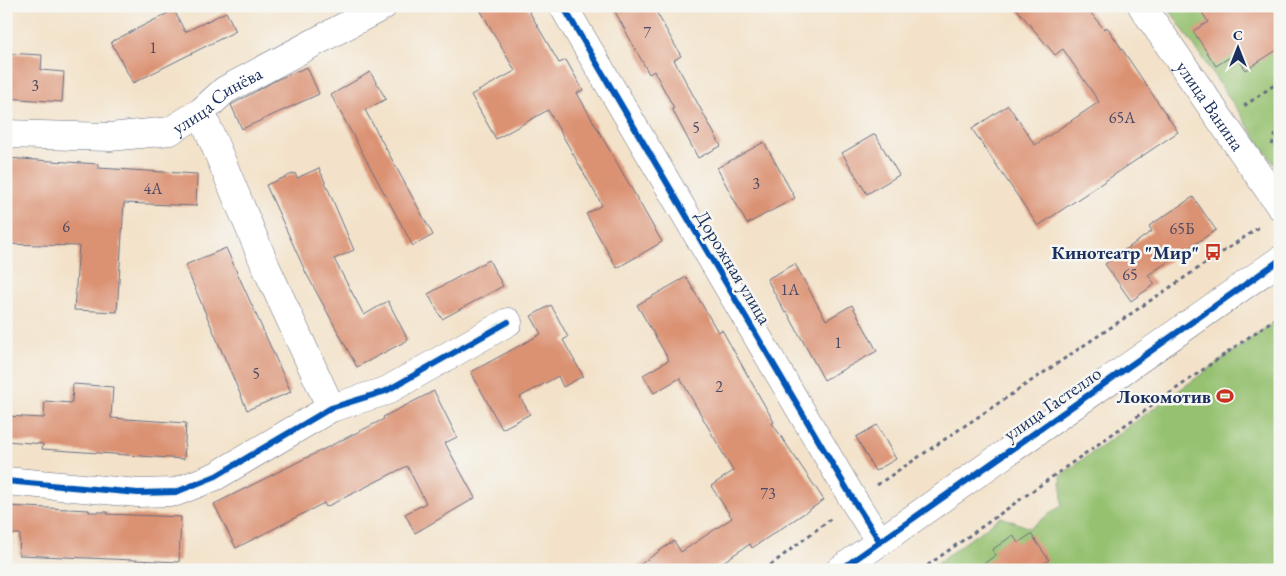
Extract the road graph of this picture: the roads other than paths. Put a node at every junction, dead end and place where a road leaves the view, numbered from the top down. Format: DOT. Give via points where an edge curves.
graph roads {
  1 [pos="383,6"];
  2 [pos="563,6"];
  3 [pos="1142,6"];
  4 [pos="202,112"];
  5 [pos="6,134"];
  6 [pos="1272,215"];
  7 [pos="1280,260"];
  8 [pos="508,322"];
  9 [pos="331,408"];
  10 [pos="6,481"];
  11 [pos="880,542"];
  12 [pos="840,570"];
  1 -- 4 [label="street, улица Синёва" via="225,90"];
  2 -- 11 [label="street, Дорожная улица"];
  3 -- 6 [label="street, улица Ванина" via="1221,122"];
  4 -- 5 [label="street, улица Синёва" via="170,131 110,137"];
  4 -- 9 [label="street" via="266,267"];
  7 -- 11 [label="street, улица Гастелло"];
  8 -- 9 [label="street" via="386,391"];
  9 -- 10 [label="street" via="216,476 176,492 138,493"];
  11 -- 12 [label="street, улица Гастелло"];
}
